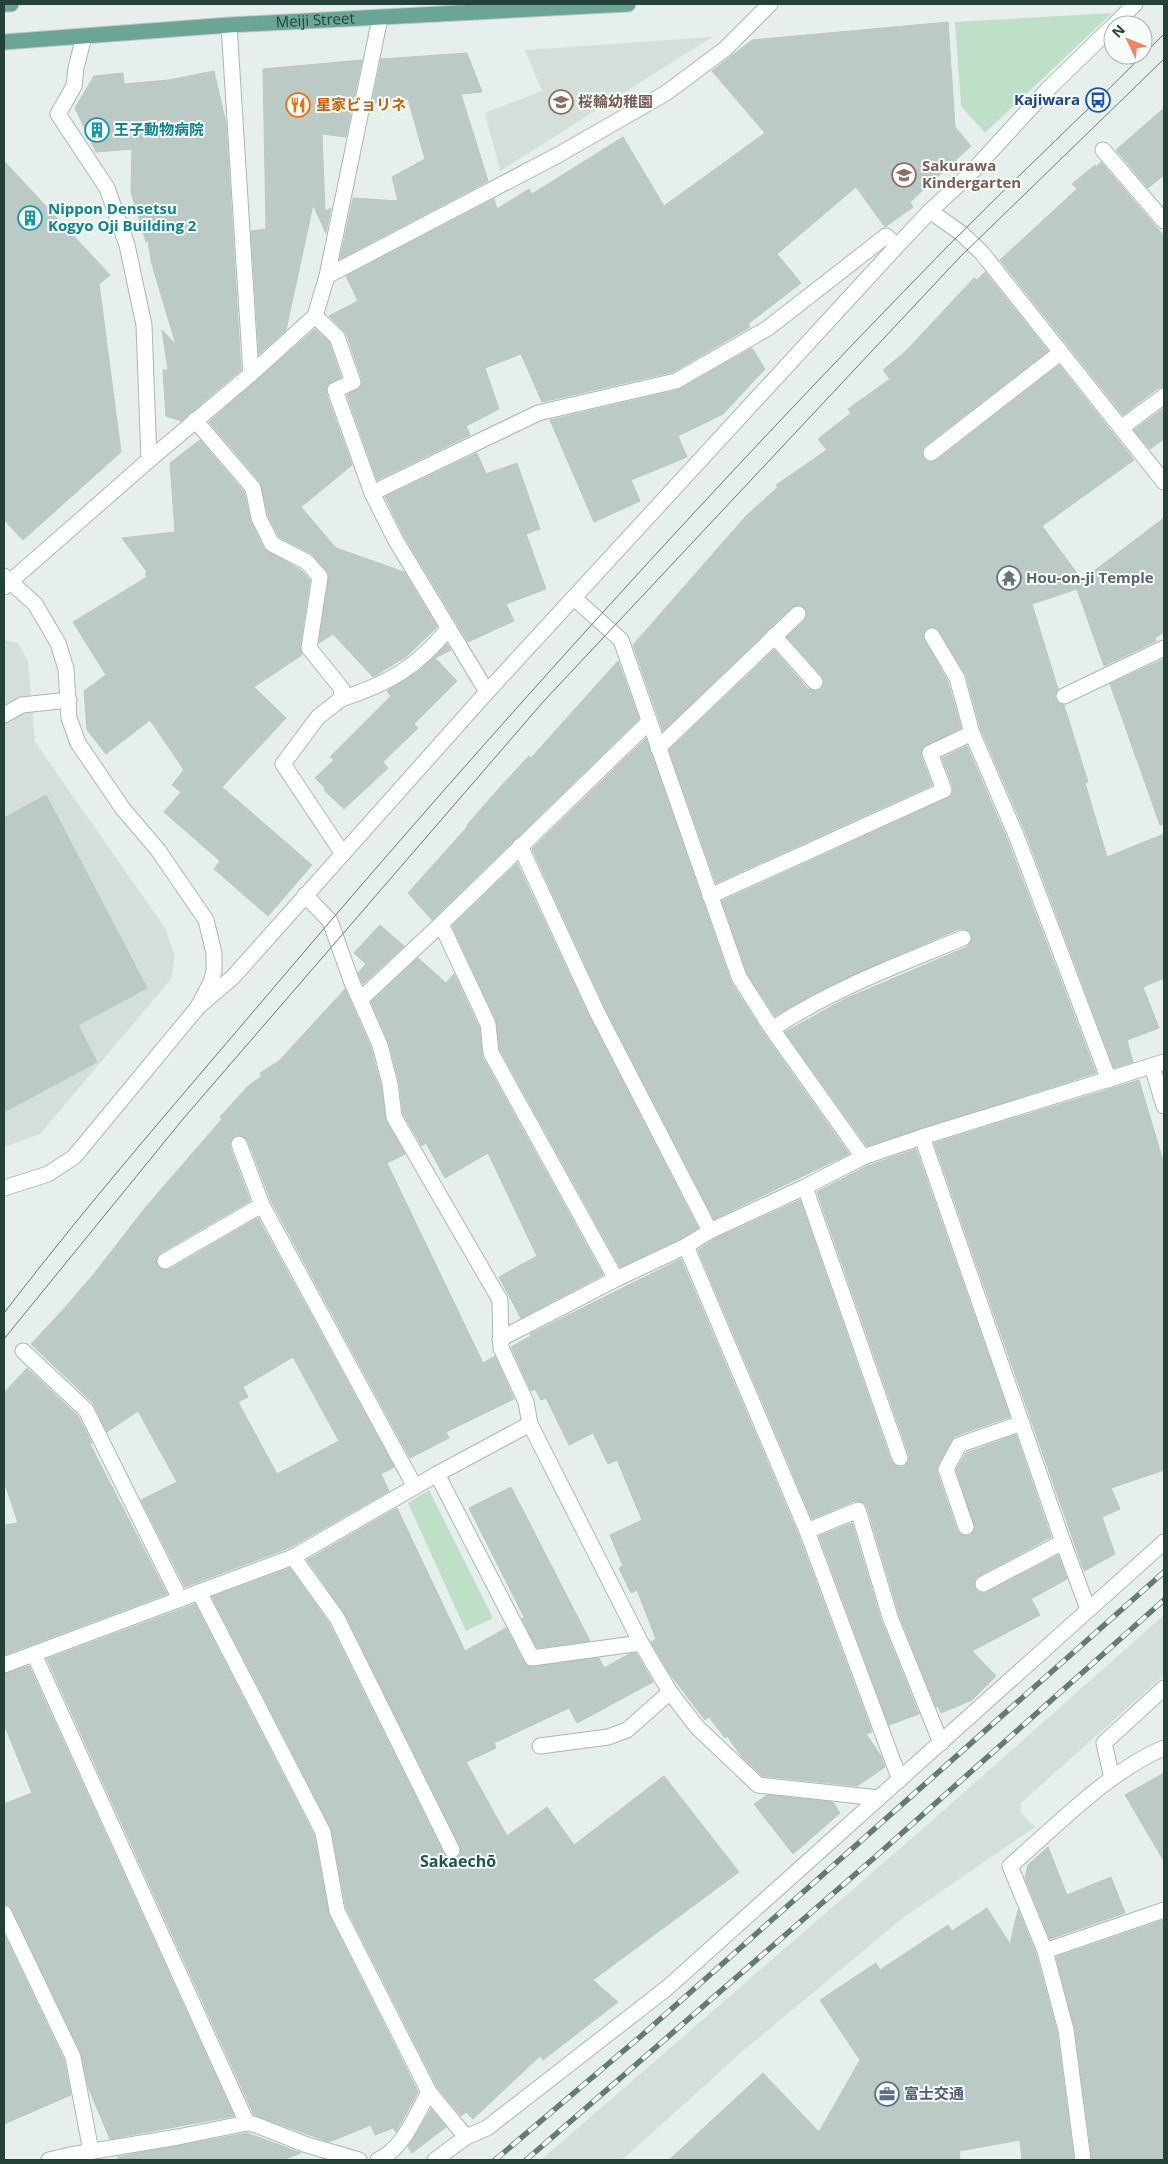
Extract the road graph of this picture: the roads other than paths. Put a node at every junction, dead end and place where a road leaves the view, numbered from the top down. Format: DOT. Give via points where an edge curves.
graph roads {
  1 [pos="4,4"];
  2 [pos="11,4"];
  3 [pos="628,4"];
  4 [pos="770,4"];
  5 [pos="1135,4"];
  6 [pos="1123,15"];
  7 [pos="380,18"];
  8 [pos="229,25"];
  9 [pos="1103,35"];
  10 [pos="84,36"];
  11 [pos="4,42"];
  12 [pos="1103,150"];
  13 [pos="930,210"];
  14 [pos="1164,221"];
  15 [pos="897,246"];
  16 [pos="327,276"];
  17 [pos="315,316"];
  18 [pos="1060,354"];
  19 [pos="251,374"];
  20 [pos="1164,396"];
  21 [pos="195,420"];
  22 [pos="1122,428"];
  23 [pos="931,453"];
  24 [pos="149,460"];
  25 [pos="1164,482"];
  26 [pos="372,493"];
  27 [pos="6,582"];
  28 [pos="574,598"];
  29 [pos="798,614"];
  30 [pos="448,629"];
  31 [pos="774,636"];
  32 [pos="932,636"];
  33 [pos="1164,648"];
  34 [pos="815,682"];
  35 [pos="486,692"];
  36 [pos="1064,696"];
  37 [pos="341,699"];
  38 [pos="69,700"];
  39 [pos="4,715"];
  40 [pos="649,722"];
  41 [pos="972,733"];
  42 [pos="658,748"];
  43 [pos="520,846"];
  44 [pos="343,854"];
  45 [pos="305,895"];
  46 [pos="710,896"];
  47 [pos="441,924"];
  48 [pos="963,938"];
  49 [pos="361,999"];
  50 [pos="198,1007"];
  51 [pos="772,1029"];
  52 [pos="1158,1064"];
  53 [pos="1109,1080"];
  54 [pos="1164,1106"];
  55 [pos="922,1137"];
  56 [pos="238,1144"];
  57 [pos="863,1157"];
  58 [pos="805,1187"];
  59 [pos="4,1188"];
  60 [pos="262,1205"];
  61 [pos="710,1230"];
  62 [pos="686,1246"];
  63 [pos="165,1261"];
  64 [pos="616,1279"];
  65 [pos="500,1339"];
  66 [pos="23,1351"];
  67 [pos="1022,1423"];
  68 [pos="530,1424"];
  69 [pos="900,1458"];
  70 [pos="436,1474"];
  71 [pos="415,1487"];
  72 [pos="966,1527"];
  73 [pos="807,1531"];
  74 [pos="1063,1542"];
  75 [pos="1164,1542"];
  76 [pos="292,1557"];
  77 [pos="983,1584"];
  78 [pos="198,1592"];
  79 [pos="180,1599"];
  80 [pos="1088,1609"];
  81 [pos="641,1644"];
  82 [pos="34,1654"];
  83 [pos="4,1665"];
  84 [pos="1164,1688"];
  85 [pos="670,1692"];
  86 [pos="941,1743"];
  87 [pos="540,1746"];
  88 [pos="1164,1748"];
  89 [pos="1112,1778"];
  90 [pos="900,1780"];
  91 [pos="879,1798"];
  92 [pos="452,1850"];
  93 [pos="1164,1910"];
  94 [pos="4,1913"];
  95 [pos="1045,1951"];
  96 [pos="429,2092"];
  97 [pos="247,2123"];
  98 [pos="466,2137"];
  99 [pos="91,2151"];
  100 [pos="49,2160"];
  101 [pos="359,2160"];
  102 [pos="378,2160"];
  103 [pos="435,2160"];
  104 [pos="1083,2160"];
  1 -- 2 [label="main road"];
  3 -- 7 [label="main road, Meiji Street"];
  4 -- 16 [label="street" via="725,49 666,93 558,155"];
  5 -- 6 [label="street"];
  7 -- 8 [label="main road, Meiji Street"];
  7 -- 16 [label="street"];
  8 -- 10 [label="main road, Meiji Street"];
  8 -- 19 [label="street"];
  9 -- 13 [label="street" via="970,174"];
  10 -- 11 [label="main road, Meiji Street"];
  10 -- 24 [label="street" via="74,86 58,114 107,188 127,245 144,325"];
  12 -- 14 [label="street"];
  13 -- 15 [label="street"];
  13 -- 18 [label="street" via="982,253"];
  15 -- 26 [label="street" via="886,236 768,328 676,381 538,413"];
  15 -- 28 [label="street"];
  16 -- 17 [label="street"];
  17 -- 19 [label="street"];
  17 -- 26 [label="street" via="337,337 353,382 335,390"];
  18 -- 22 [label="street"];
  18 -- 23 [label="street"];
  19 -- 21 [label="street"];
  20 -- 22 [label="street"];
  21 -- 24 [label="street"];
  21 -- 37 [label="street" via="253,488 259,518 272,544 307,562 320,577 309,648 342,689"];
  22 -- 25 [label="street"];
  24 -- 27 [label="street"];
  26 -- 30 [label="street"];
  27 -- 38 [label="street" via="34,604 58,643 66,668"];
  28 -- 35 [label="street"];
  28 -- 40 [label="street" via="622,640"];
  29 -- 31 [label="street"];
  30 -- 35 [label="street"];
  30 -- 37 [label="street" via="431,650 404,672 374,688"];
  31 -- 34 [label="street"];
  31 -- 42 [label="street"];
  32 -- 41 [label="street" via="957,678"];
  33 -- 36 [label="street"];
  35 -- 44 [label="street"];
  37 -- 44 [label="street" via="318,717 283,764"];
  38 -- 39 [label="street" via="22,705"];
  38 -- 50 [label="street" via="69,718 78,743 206,920 214,953 214,971"];
  40 -- 42 [label="street"];
  40 -- 43 [label="street"];
  41 -- 46 [label="street" via="930,752 944,790"];
  41 -- 53 [label="street" via="1016,835"];
  42 -- 46 [label="street"];
  43 -- 47 [label="street"];
  43 -- 61 [label="street" via="597,1012"];
  44 -- 45 [label="street"];
  45 -- 49 [label="street" via="330,921"];
  45 -- 50 [label="street" via="233,976"];
  46 -- 51 [label="street" via="739,977"];
  47 -- 49 [label="street"];
  47 -- 64 [label="street" via="488,1024 491,1053"];
  48 -- 51 [label="street" via="857,983"];
  49 -- 65 [label="street" via="380,1045 394,1117 500,1300"];
  50 -- 59 [label="street" via="74,1157 48,1174"];
  51 -- 57 [label="street"];
  52 -- 53 [label="street"];
  52 -- 54 [label="street"];
  53 -- 55 [label="street"];
  55 -- 57 [label="street"];
  55 -- 67 [label="street"];
  56 -- 60 [label="street"];
  57 -- 58 [label="street"];
  58 -- 61 [label="street"];
  58 -- 69 [label="street"];
  60 -- 63 [label="street"];
  60 -- 71 [label="street"];
  61 -- 62 [label="street"];
  62 -- 64 [label="street"];
  62 -- 73 [label="street"];
  64 -- 65 [label="street"];
  65 -- 68 [label="street" via="501,1348 526,1402"];
  66 -- 79 [label="street" via="86,1410"];
  67 -- 72 [label="street" via="959,1445 946,1469"];
  67 -- 74 [label="street"];
  68 -- 70 [label="street"];
  68 -- 81 [label="street"];
  70 -- 71 [label="street"];
  70 -- 81 [label="street" via="532,1658"];
  71 -- 76 [label="street"];
  73 -- 86 [label="street" via="858,1510 890,1618"];
  73 -- 90 [label="street"];
  74 -- 77 [label="street"];
  74 -- 80 [label="street"];
  75 -- 80 [label="street"];
  76 -- 78 [label="street"];
  76 -- 92 [label="street" via="337,1618"];
  78 -- 79 [label="street"];
  78 -- 96 [label="street" via="323,1832 337,1911"];
  79 -- 82 [label="street"];
  80 -- 86 [label="street"];
  81 -- 85 [label="street"];
  82 -- 83 [label="street"];
  82 -- 97 [label="street"];
  84 -- 89 [label="street" via="1104,1743"];
  85 -- 87 [label="street" via="627,1730 608,1737"];
  85 -- 91 [label="street" via="697,1727 758,1785"];
  86 -- 90 [label="street"];
  88 -- 89 [label="street"];
  89 -- 95 [label="street" via="1010,1866"];
  90 -- 91 [label="street"];
  91 -- 98 [label="street" via="666,1988 487,2128"];
  93 -- 95 [label="street"];
  94 -- 99 [label="street" via="73,2057"];
  95 -- 104 [label="street" via="1066,2030"];
  96 -- 98 [label="street"];
  96 -- 102 [label="street" via="400,2142 389,2155"];
  97 -- 99 [label="street"];
  97 -- 101 [label="street"];
  98 -- 103 [label="street"];
  99 -- 100 [label="street"];
}
